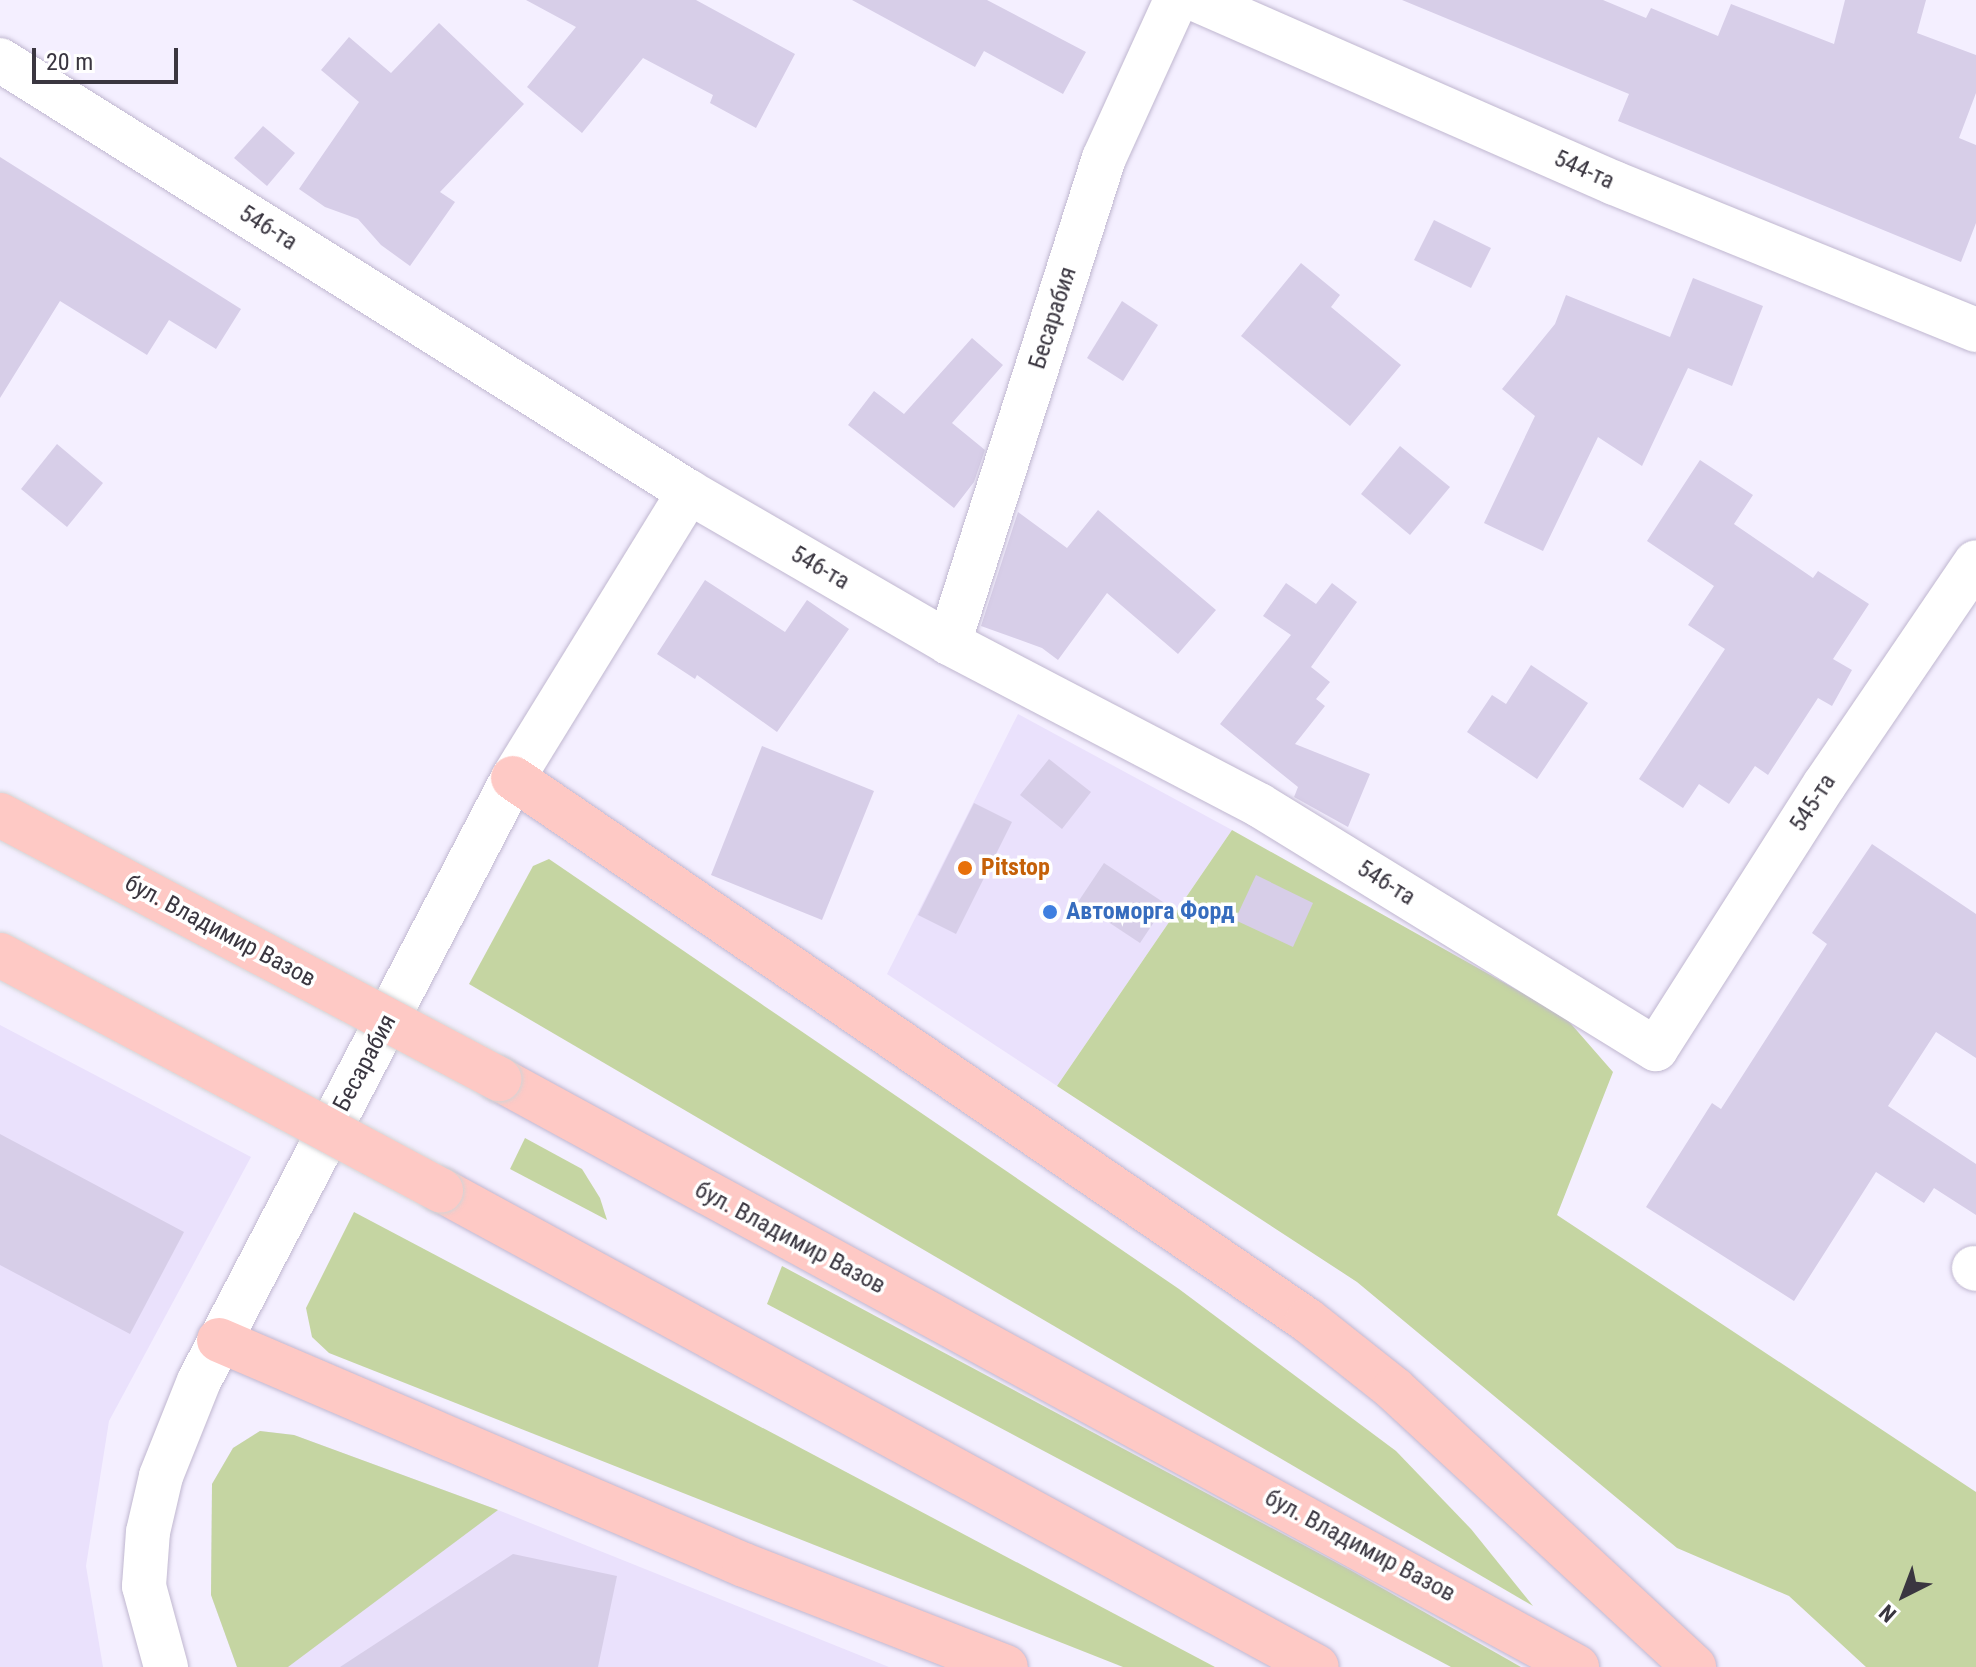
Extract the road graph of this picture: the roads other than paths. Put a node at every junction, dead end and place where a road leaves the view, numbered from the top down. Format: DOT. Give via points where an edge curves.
graph roads {
  1 [pos="1176,0"];
  2 [pos="1197,0"];
  3 [pos="0,60"];
  4 [pos="1976,330"];
  5 [pos="689,492"];
  6 [pos="1976,562"];
  7 [pos="949,643"];
  8 [pos="513,778"];
  9 [pos="0,815"];
  10 [pos="0,955"];
  11 [pos="1656,1049"];
  12 [pos="219,1340"];
  13 [pos="166,1667"];
  14 [pos="1006,1667"];
  15 [pos="1317,1667"];
  16 [pos="1577,1667"];
  17 [pos="1694,1667"];
  1 -- 7 [label="street, Бесарабия" via="1104,158"];
  2 -- 4 [label="street, 544-та" via="1614,183"];
  3 -- 5 [label="street, 546-та"];
  5 -- 7 [label="street, 546-та"];
  5 -- 8 [label="street, Бесарабия"];
  6 -- 11 [label="street, 545-та" via="1825,784"];
  7 -- 11 [label="street, 546-та" via="1259,805"];
  8 -- 12 [label="street, Бесарабия"];
  8 -- 17 [label="main road" via="1307,1320 1394,1389"];
  9 -- 16 [label="main road, бул. Владимир Вазов, bridge" via="499,1079"];
  10 -- 15 [label="main road, bridge"];
  12 -- 13 [label="street, Бесарабия" via="161,1476 148,1532 144,1586"];
  12 -- 14 [label="main road" via="744,1565"];
}
